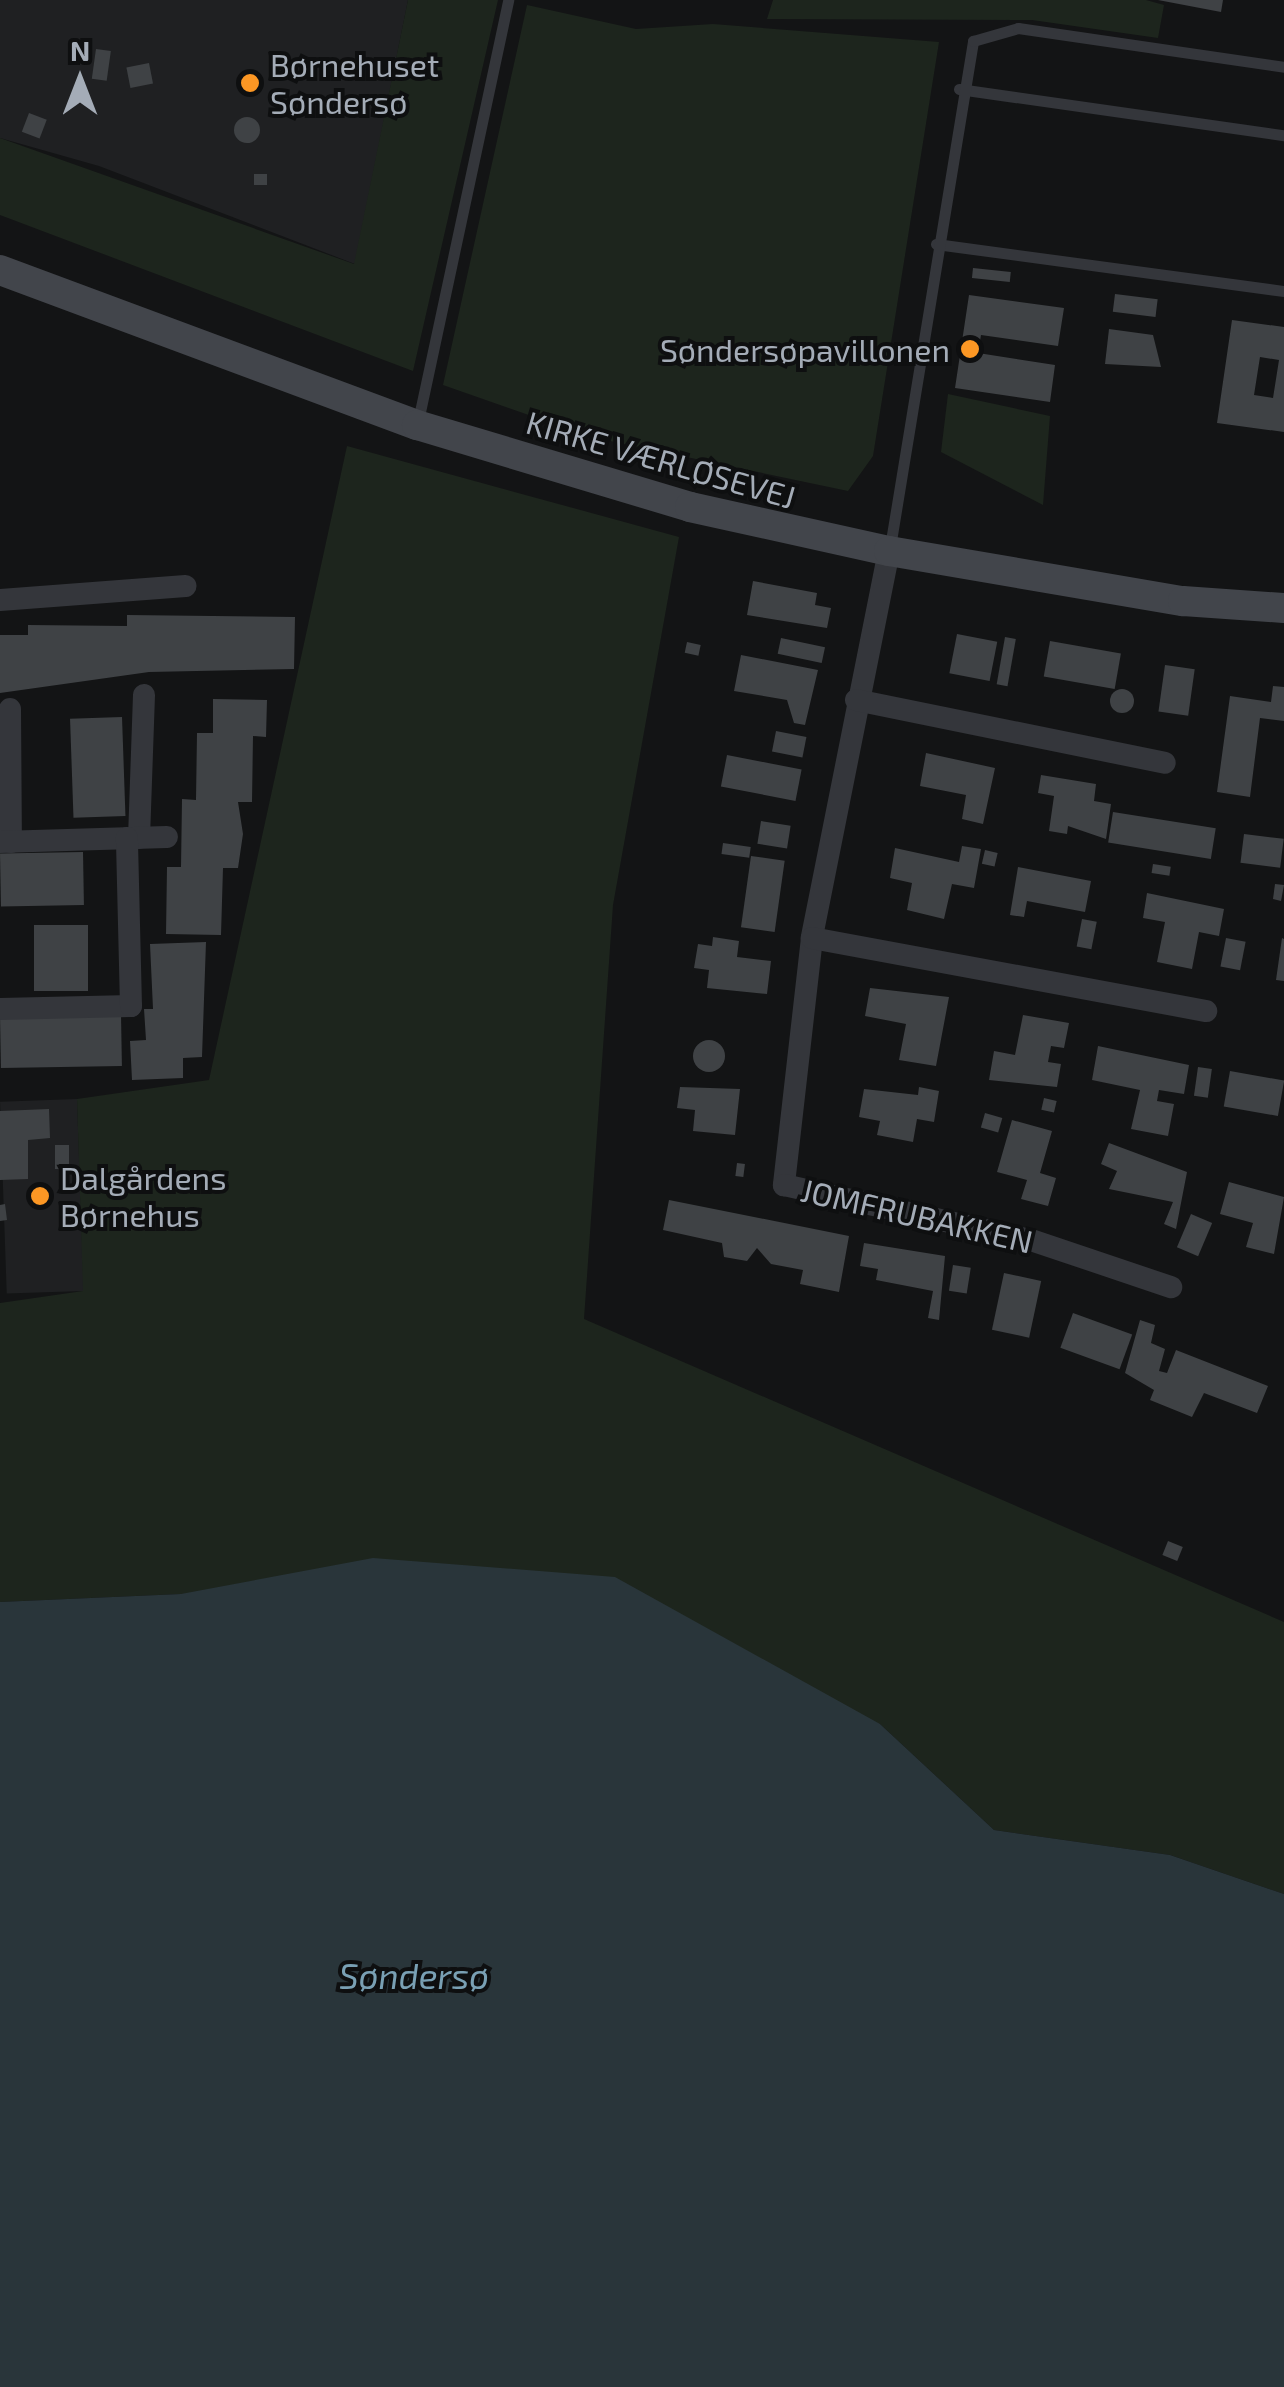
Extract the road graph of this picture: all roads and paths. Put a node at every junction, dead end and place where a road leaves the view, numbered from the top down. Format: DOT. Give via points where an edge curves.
graph roads {
  1 [pos="508,0"];
  2 [pos="1284,68"];
  3 [pos="960,89"];
  4 [pos="1284,135"];
  5 [pos="936,244"];
  6 [pos="0,254"];
  7 [pos="0,270"];
  8 [pos="1284,291"];
  9 [pos="76,294"];
  10 [pos="417,425"];
  11 [pos="889,552"];
  12 [pos="185,586"];
  13 [pos="0,600"];
  14 [pos="1284,608"];
  15 [pos="144,695"];
  16 [pos="856,700"];
  17 [pos="10,710"];
  18 [pos="1166,762"];
  19 [pos="133,838"];
  20 [pos="166,838"];
  21 [pos="6,842"];
  22 [pos="812,938"];
  23 [pos="0,1009"];
  24 [pos="1206,1011"];
  25 [pos="1170,1287"];
  1 -- 10 [label="lane"];
  2 -- 3 [label="lane" via="1018,28 973,41"];
  3 -- 4 [label="lane"];
  3 -- 5 [label="lane"];
  5 -- 8 [label="lane"];
  5 -- 11 [label="lane"];
  6 -- 9 [label="street, KIRKE VÆRLØSEVEJ"];
  7 -- 9 [label="street, KIRKE VÆRLØSEVEJ"];
  9 -- 10 [label="street, KIRKE VÆRLØSEVEJ"];
  10 -- 11 [label="street, KIRKE VÆRLØSEVEJ" via="690,508"];
  11 -- 14 [label="street, KIRKE VÆRLØSEVEJ" via="1182,601"];
  11 -- 16 [label="street, JOMFRUBAKKEN"];
  12 -- 13 [label="street"];
  15 -- 19 [label="street"];
  16 -- 18 [label="street"];
  16 -- 22 [label="street, JOMFRUBAKKEN"];
  17 -- 21 [label="street"];
  19 -- 20 [label="street"];
  19 -- 21 [label="street"];
  19 -- 23 [label="street" via="131,1006"];
  22 -- 24 [label="street"];
  22 -- 25 [label="street, JOMFRUBAKKEN" via="784,1185 1031,1240"];
}
